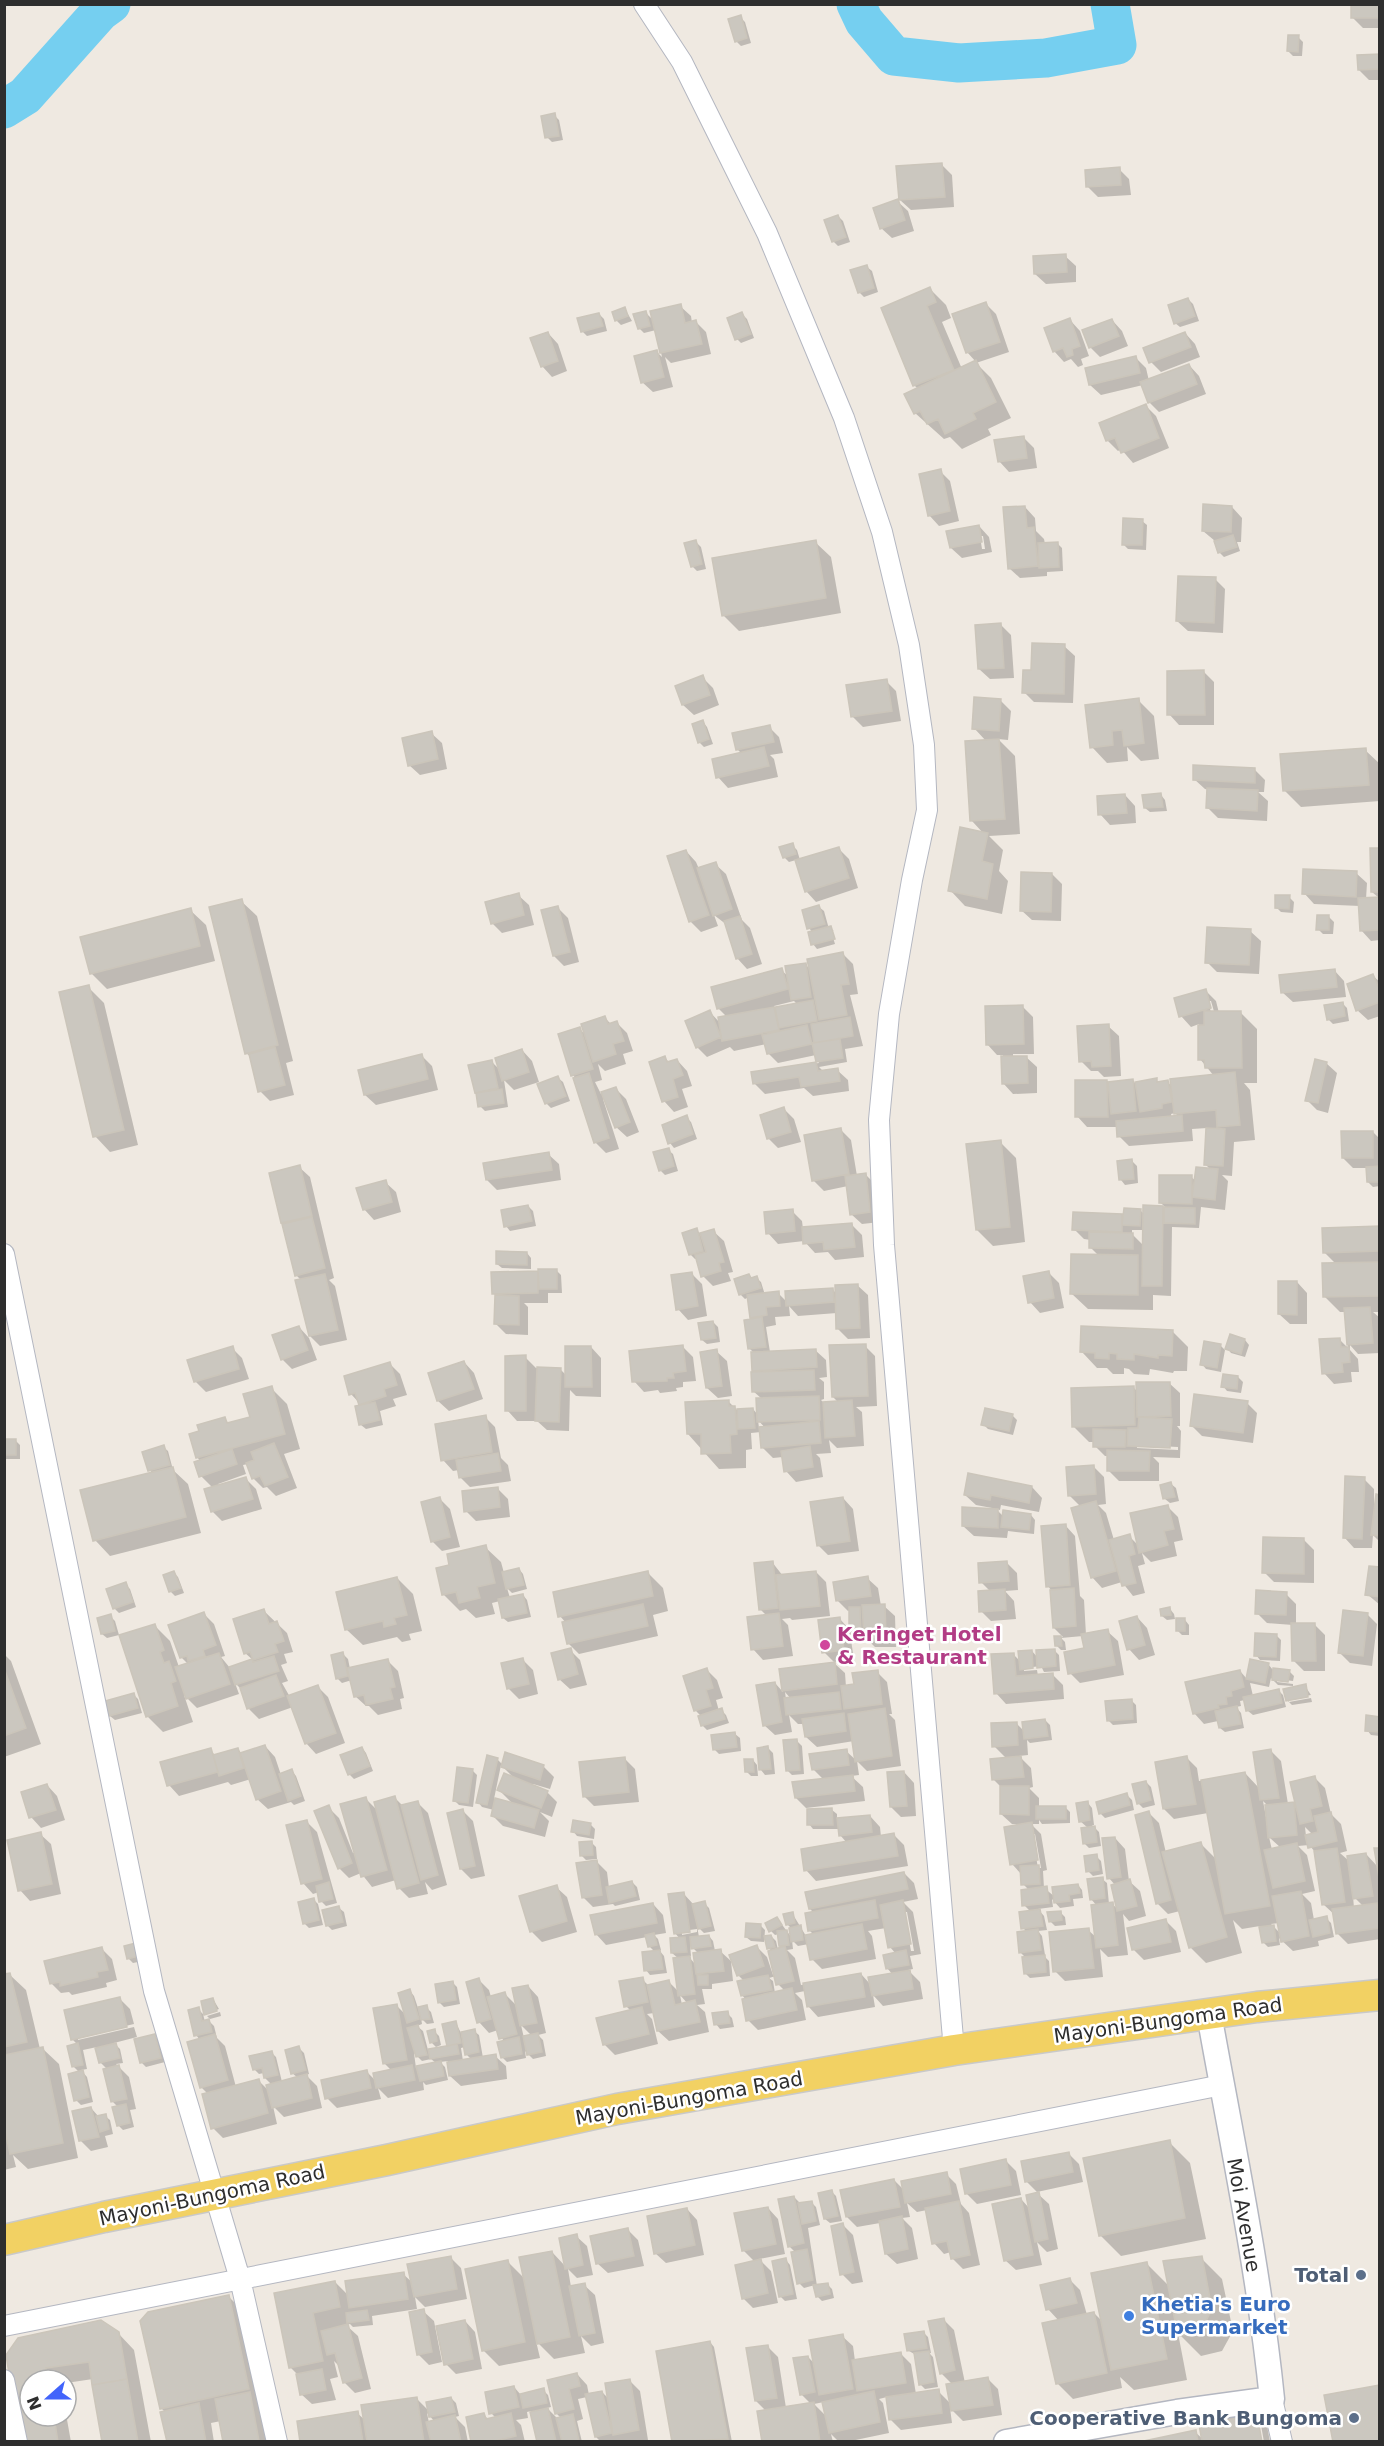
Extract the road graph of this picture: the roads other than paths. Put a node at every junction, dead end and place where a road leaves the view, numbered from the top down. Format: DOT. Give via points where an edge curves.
graph roads {
  1 [pos="644,4"];
  2 [pos="4,1254"];
  3 [pos="1380,1995"];
  4 [pos="1209,2014"];
  5 [pos="954,2050"];
  6 [pos="1222,2085"];
  7 [pos="214,2194"];
  8 [pos="4,2240"];
  9 [pos="240,2279"];
  10 [pos="4,2326"];
  11 [pos="4,2380"];
  12 [pos="1272,2399"];
  13 [pos="17,2442"];
  14 [pos="277,2442"];
  15 [pos="1006,2442"];
  16 [pos="1282,2442"];
  1 -- 5 [label="street" via="682,62 766,233 844,418 882,532 909,645 924,746 927,810 889,1014 879,1120 884,1245"];
  2 -- 7 [label="street" via="154,1991"];
  3 -- 4 [label="main road, Mayoni-Bungoma Road"];
  4 -- 5 [label="main road, Mayoni-Bungoma Road"];
  4 -- 6 [label="street, Moi Avenue"];
  5 -- 7 [label="main road, Mayoni-Bungoma Road" via="617,2109"];
  6 -- 9 [label="street"];
  6 -- 12 [label="street, Moi Avenue" via="1248,2227"];
  7 -- 8 [label="main road, Mayoni-Bungoma Road"];
  7 -- 9 [label="street"];
  9 -- 10 [label="street"];
  9 -- 14 [label="street"];
  11 -- 13 [label="street"];
  12 -- 15 [label="street"];
  12 -- 16 [label="street"];
}
